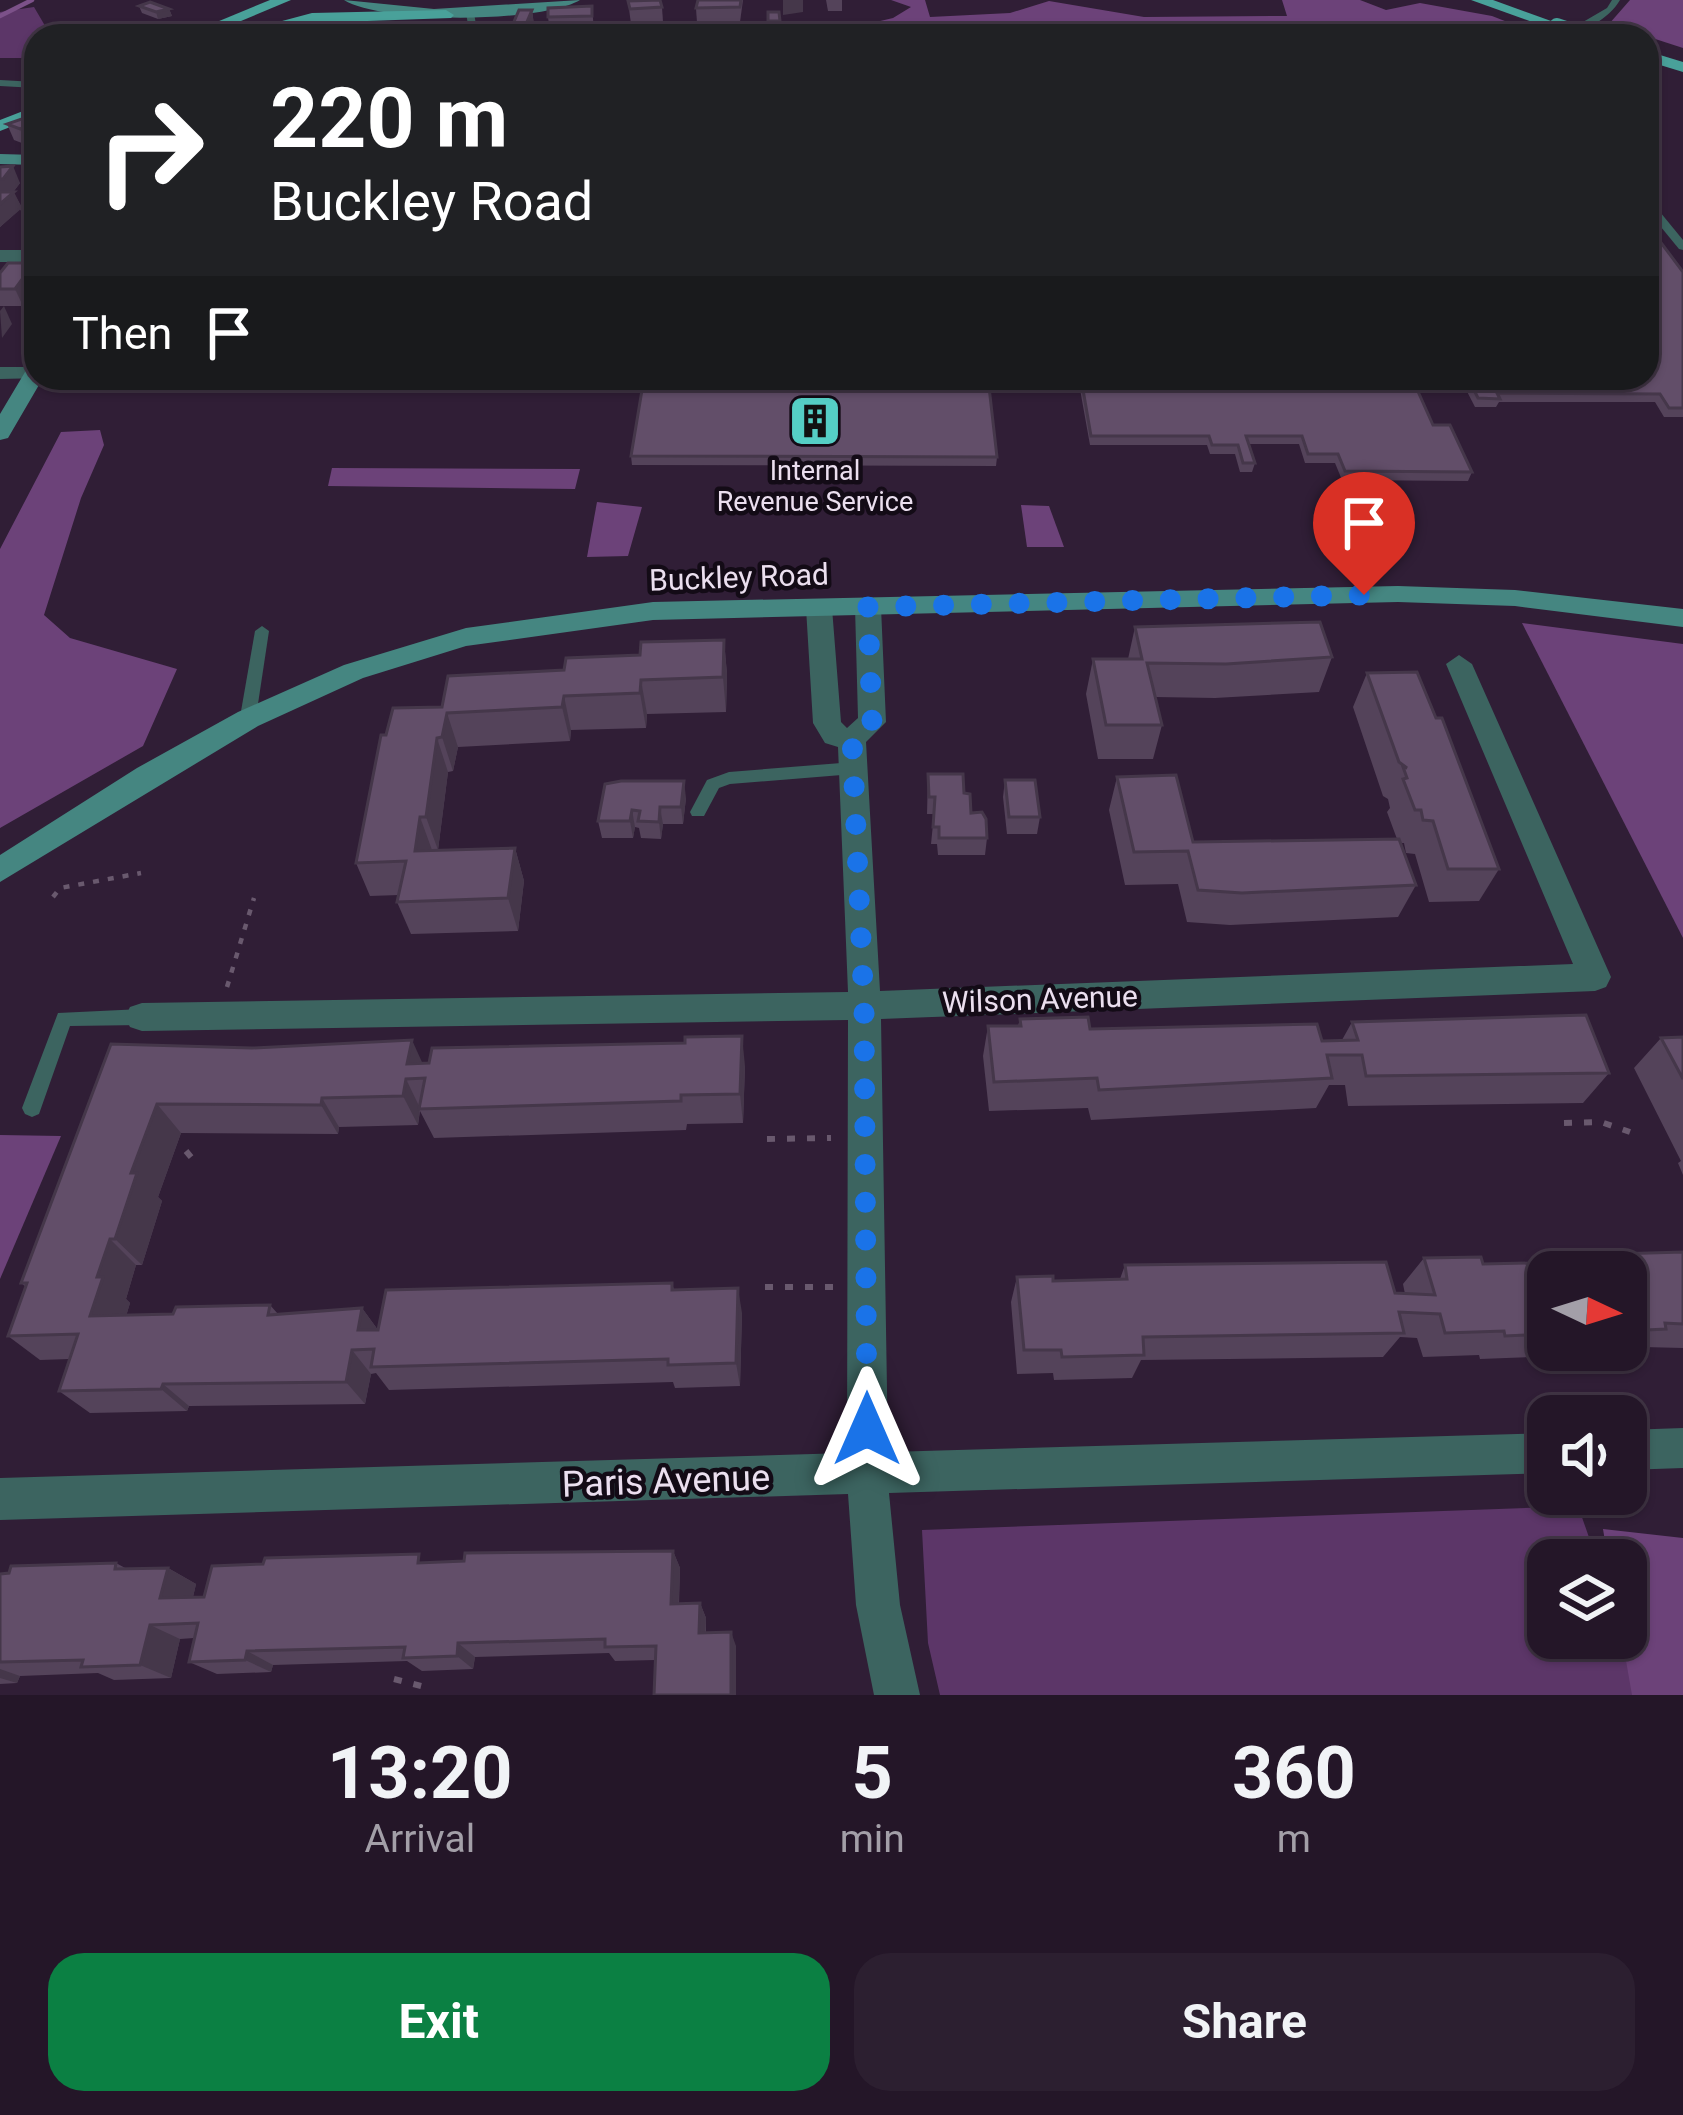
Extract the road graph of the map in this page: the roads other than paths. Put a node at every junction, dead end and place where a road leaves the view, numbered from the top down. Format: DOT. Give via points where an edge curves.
graph roads {
  1 [pos="284,0"];
  2 [pos="317,0"];
  3 [pos="351,0"];
  4 [pos="574,0"];
  5 [pos="1478,0"];
  6 [pos="1505,0"];
  7 [pos="1616,0"];
  8 [pos="470,13"];
  9 [pos="446,15"];
  10 [pos="222,24"];
  11 [pos="259,24"];
  12 [pos="285,24"];
  13 [pos="472,24"];
  14 [pos="1553,24"];
  15 [pos="1556,24"];
  16 [pos="1570,24"];
  17 [pos="1659,218"];
  18 [pos="1683,247"];
  19 [pos="26,390"];
  20 [pos="0,433"];
  21 [pos="868,607"];
  22 [pos="819,608"];
  23 [pos="1683,618"];
  24 [pos="262,631"];
  25 [pos="1459,664"];
  26 [pos="248,717"];
  27 [pos="853,753"];
  28 [pos="698,812"];
  29 [pos="0,869"];
  30 [pos="864,1006"];
  31 [pos="142,1017"];
  32 [pos="32,1108"];
  33 [pos="1683,1448"];
  34 [pos="1647,1449"];
  35 [pos="1527,1454"];
  36 [pos="867,1476"];
  37 [pos="0,1499"];
  38 [pos="897,1695"];
  1 -- 10 [label="main road"];
  2 -- 11 [label="main road"];
  3 -- 9 [label="street"];
  4 -- 8 [label="street"];
  5 -- 14 [label="main road"];
  6 -- 15 [label="main road"];
  7 -- 16 [label="lane" via="1610,10"];
  8 -- 9 [label="street"];
  8 -- 13 [label="lane"];
  9 -- 12 [label="main road"];
  17 -- 18 [label="lane"];
  19 -- 20 [label="street"];
  21 -- 22 [label="street, Buckley Road"];
  21 -- 23 [label="street, Buckley Road" via="1436,595"];
  21 -- 27 [label="street" via="872,722"];
  22 -- 26 [label="street, Buckley Road" via="653,611 413,650"];
  22 -- 27 [label="street" via="827,722"];
  24 -- 26 [label="lane"];
  25 -- 30 [label="street, Wilson Avenue" via="1595,977"];
  26 -- 29 [label="street, Buckley Road"];
  27 -- 28 [label="lane" via="713,784"];
  27 -- 30 [label="street"];
  30 -- 31 [label="street, Wilson Avenue"];
  30 -- 36 [label="street"];
  31 -- 32 [label="lane" via="64,1018"];
  33 -- 34 [label="street"];
  35 -- 36 [label="street, Paris Avenue"];
  36 -- 37 [label="street, Paris Avenue"];
  36 -- 38 [label="street"];
}
